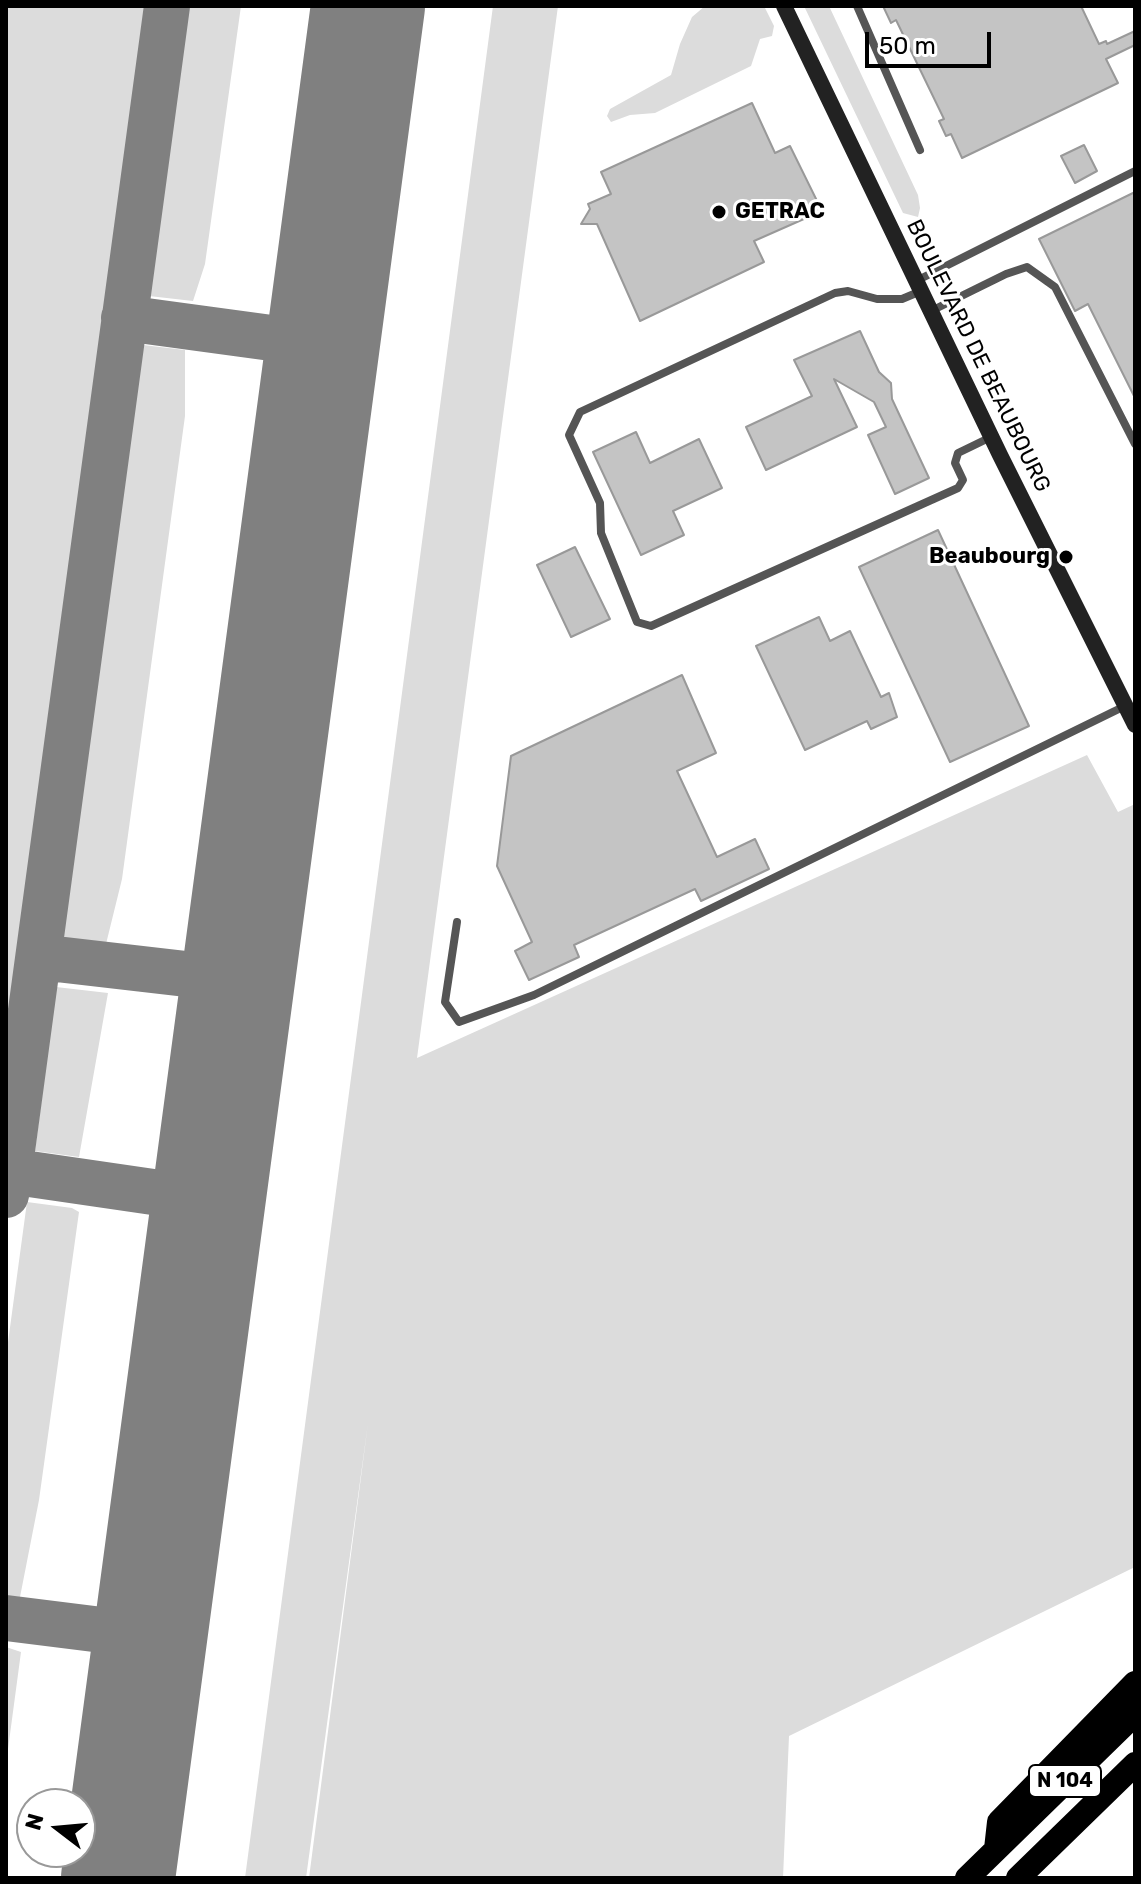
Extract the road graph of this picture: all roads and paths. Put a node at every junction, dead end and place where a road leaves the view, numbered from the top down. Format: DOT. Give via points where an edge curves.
graph roads {
  1 [pos="784,6"];
  2 [pos="857,6"];
  3 [pos="920,150"];
  4 [pos="1135,171"];
  5 [pos="918,286"];
  6 [pos="931,311"];
  7 [pos="991,437"];
  8 [pos="1135,444"];
  9 [pos="1125,706"];
  10 [pos="1135,725"];
  11 [pos="457,922"];
  12 [pos="1135,1683"];
  13 [pos="1135,1714"];
  14 [pos="1135,1764"];
  15 [pos="996,1849"];
  16 [pos="967,1878"];
  17 [pos="1018,1878"];
  1 -- 5 [label="main road, BOULEVARD DE BEAUBOURG"];
  2 -- 3 [label="lane"];
  4 -- 5 [label="lane"];
  5 -- 6 [label="main road, BOULEVARD DE BEAUBOURG"];
  5 -- 7 [label="lane" via="902,299 835,293 580,412 569,435 600,503 601,533 637,622 651,626 958,488 963,480 955,463 958,453"];
  6 -- 7 [label="main road, BOULEVARD DE BEAUBOURG"];
  6 -- 8 [label="lane" via="1027,267 1055,287"];
  7 -- 9 [label="main road, BOULEVARD DE BEAUBOURG"];
  9 -- 10 [label="main road, BOULEVARD DE BEAUBOURG"];
  9 -- 11 [label="lane" via="534,995 459,1022 445,1002"];
  12 -- 15 [label="highway" via="999,1822"];
  13 -- 15 [label="highway, N 104"];
  14 -- 17 [label="highway, N 104"];
  15 -- 16 [label="highway, N 104"];
}
